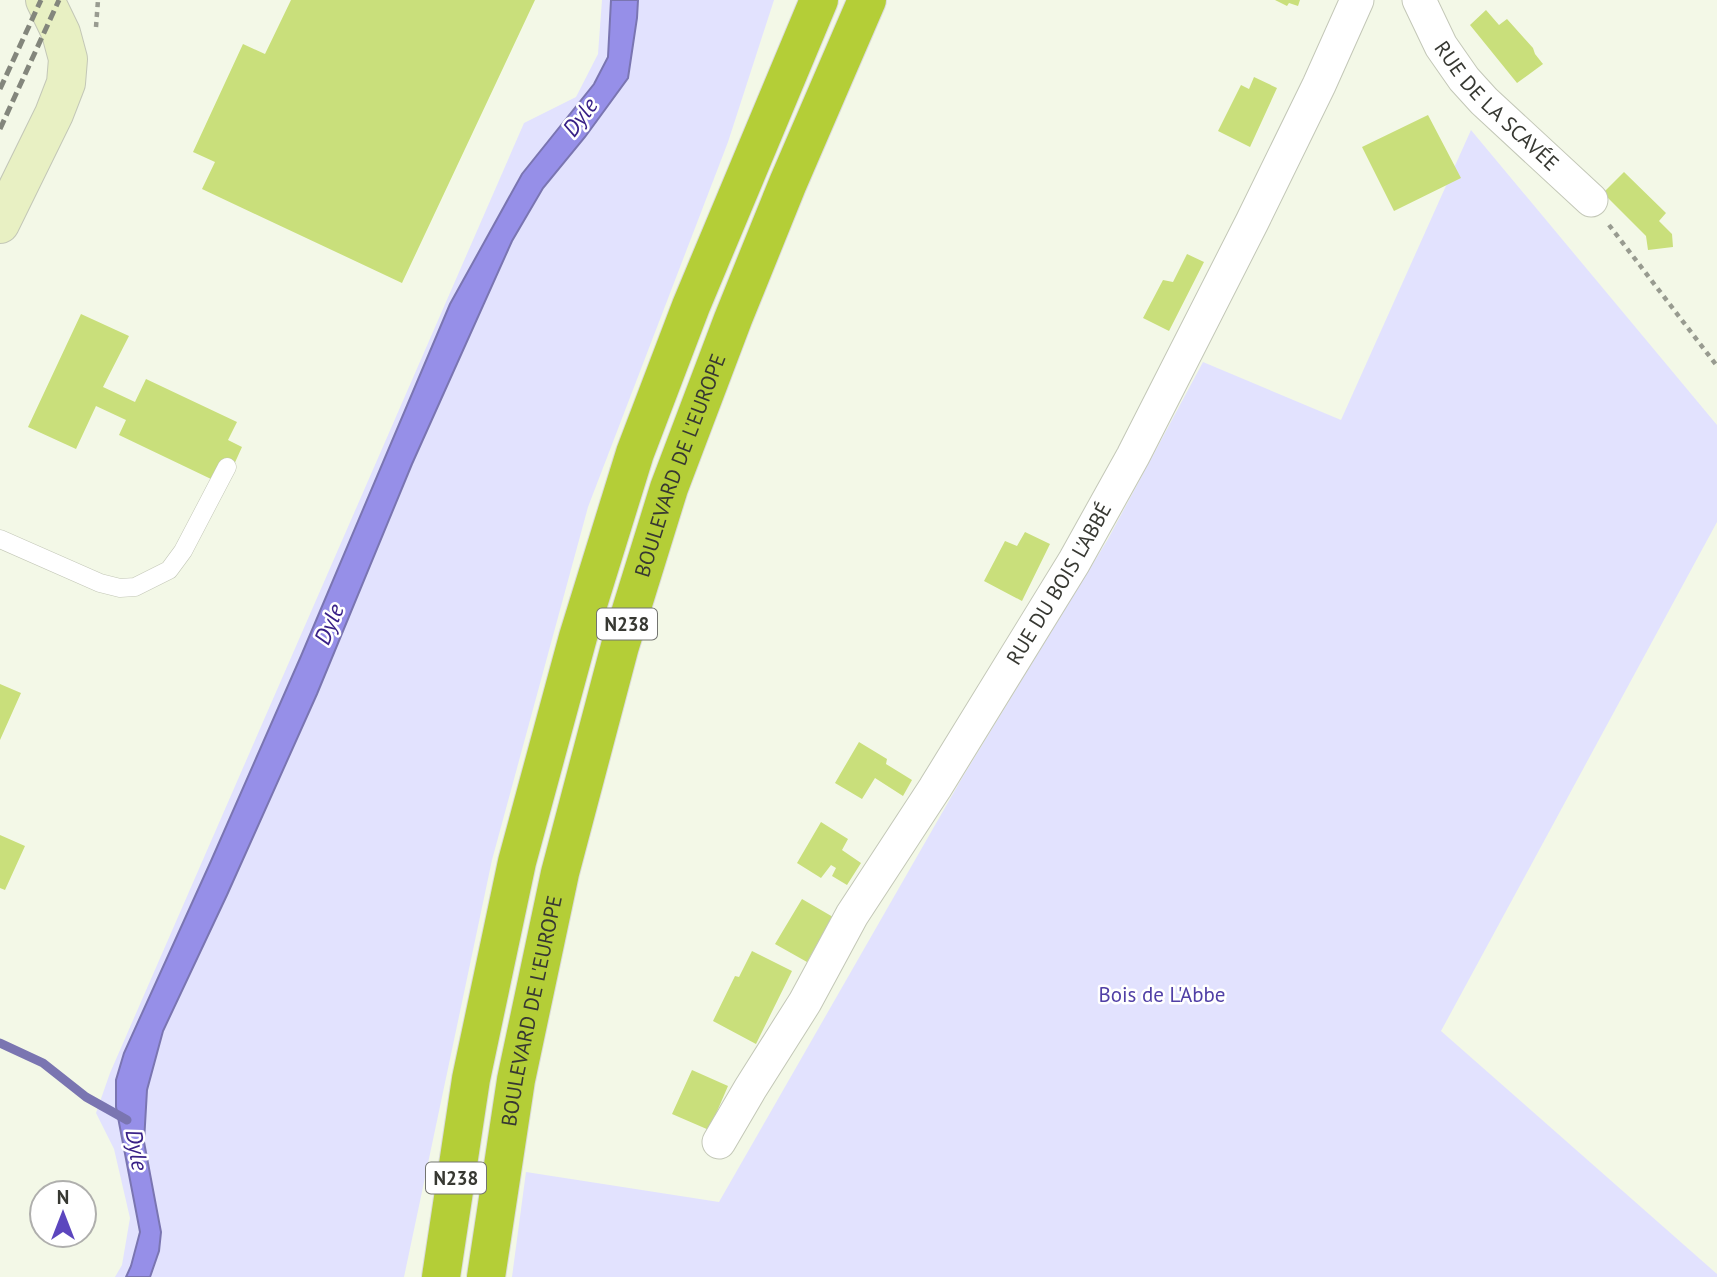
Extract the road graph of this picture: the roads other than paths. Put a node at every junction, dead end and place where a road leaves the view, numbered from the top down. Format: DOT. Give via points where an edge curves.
graph roads {
  1 [pos="45,0"];
  2 [pos="819,0"];
  3 [pos="867,0"];
  4 [pos="1357,0"];
  5 [pos="1419,0"];
  6 [pos="1591,200"];
  7 [pos="0,224"];
  8 [pos="227,467"];
  9 [pos="0,539"];
  10 [pos="719,1142"];
  11 [pos="441,1277"];
  12 [pos="486,1277"];
  1 -- 7 [label="main road" via="68,59 66,83"];
  2 -- 11 [label="highway, BOULEVARD DE L'EUROPE / N238" via="635,453 578,637 511,889 471,1079"];
  3 -- 12 [label="highway, BOULEVARD DE L'EUROPE / N238" via="733,319 669,488 620,646 560,873 516,1080"];
  4 -- 10 [label="street, RUE DU BOIS L'ABBÉ" via="1252,222 1074,562 852,915"];
  5 -- 6 [label="street, RUE DE LA SCAVÉE" via="1441,46 1464,79"];
  8 -- 9 [label="lane" via="169,570 135,587 100,583"];
}
